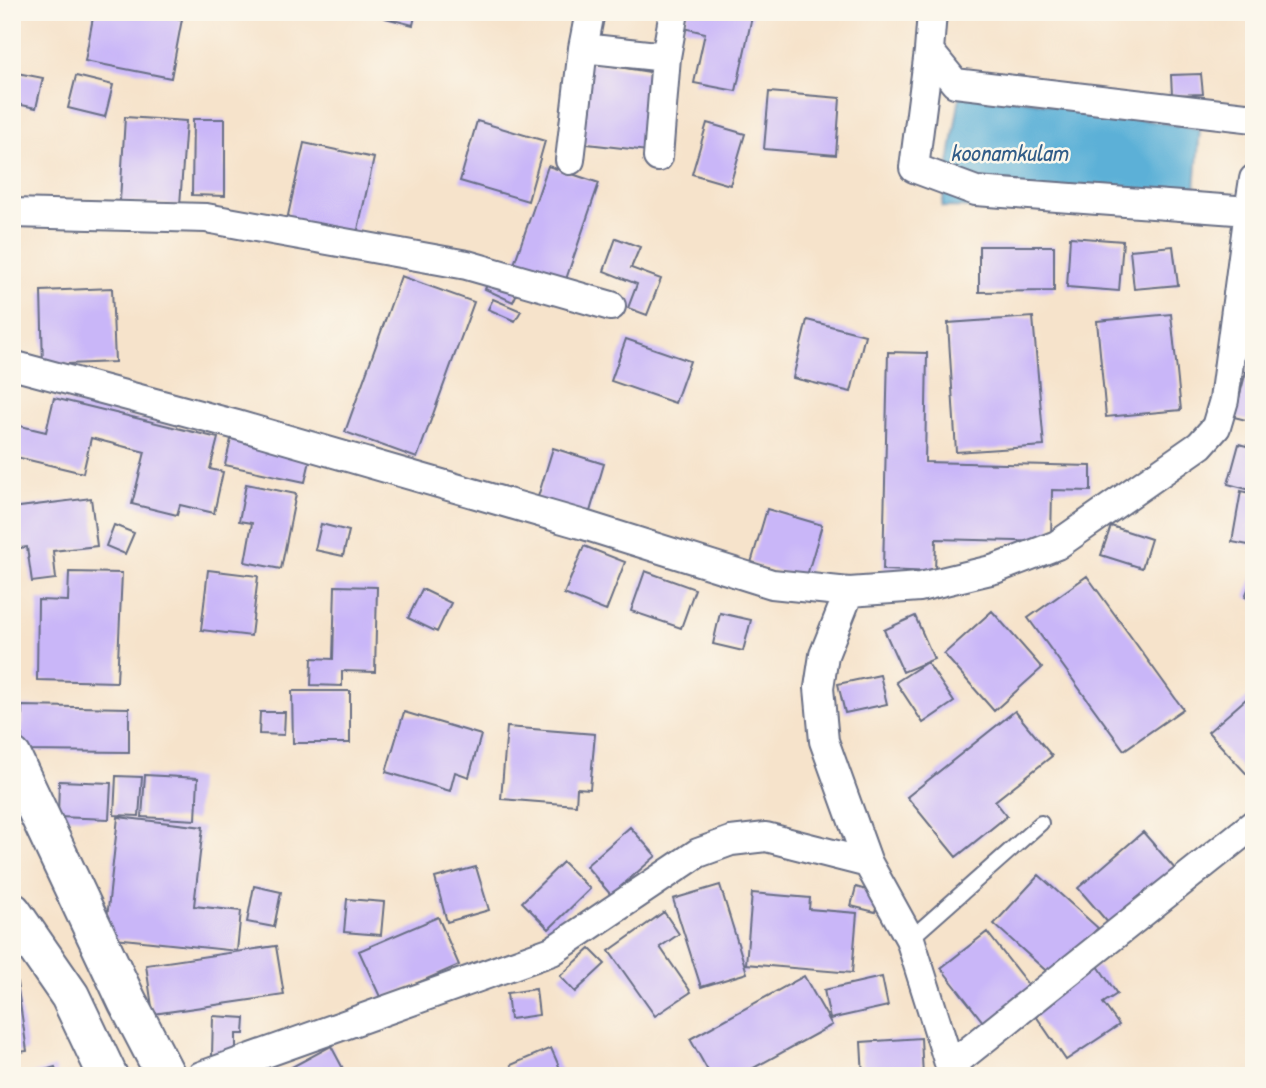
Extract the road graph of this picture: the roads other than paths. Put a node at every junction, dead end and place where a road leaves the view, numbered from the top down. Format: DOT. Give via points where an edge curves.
graph roads {
  1 [pos="590,12"];
  2 [pos="674,12"];
  3 [pos="932,12"];
  4 [pos="583,48"];
  5 [pos="929,51"];
  6 [pos="666,57"];
  7 [pos="1254,118"];
  8 [pos="658,157"];
  9 [pos="570,160"];
  10 [pos="1254,179"];
  11 [pos="1251,212"];
  12 [pos="12,213"];
  13 [pos="611,306"];
  14 [pos="12,365"];
  15 [pos="849,592"];
  16 [pos="12,757"];
  17 [pos="1041,823"];
  18 [pos="1254,824"];
  19 [pos="868,863"];
  20 [pos="12,912"];
  21 [pos="910,939"];
  22 [pos="952,1071"];
  23 [pos="108,1076"];
  24 [pos="166,1076"];
  25 [pos="201,1076"];
  1 -- 4 [label="street"];
  2 -- 6 [label="street"];
  3 -- 5 [label="street"];
  4 -- 6 [label="street"];
  4 -- 9 [label="street"];
  5 -- 7 [label="street" via="955,83"];
  5 -- 11 [label="street" via="914,168 976,191"];
  6 -- 8 [label="street"];
  10 -- 11 [label="street"];
  11 -- 15 [label="street" via="1224,400 1209,436 1057,545 995,569 920,587"];
  12 -- 13 [label="street" via="206,218 467,265"];
  14 -- 15 [label="street" via="278,436 772,584"];
  15 -- 19 [label="street" via="824,655 820,688 824,741"];
  16 -- 24 [label="main road"];
  17 -- 21 [label="lane"];
  18 -- 22 [label="street"];
  19 -- 21 [label="street"];
  19 -- 25 [label="street" via="766,836 724,843 698,853 533,960"];
  20 -- 23 [label="main road" via="70,996"];
  21 -- 22 [label="street"];
}
